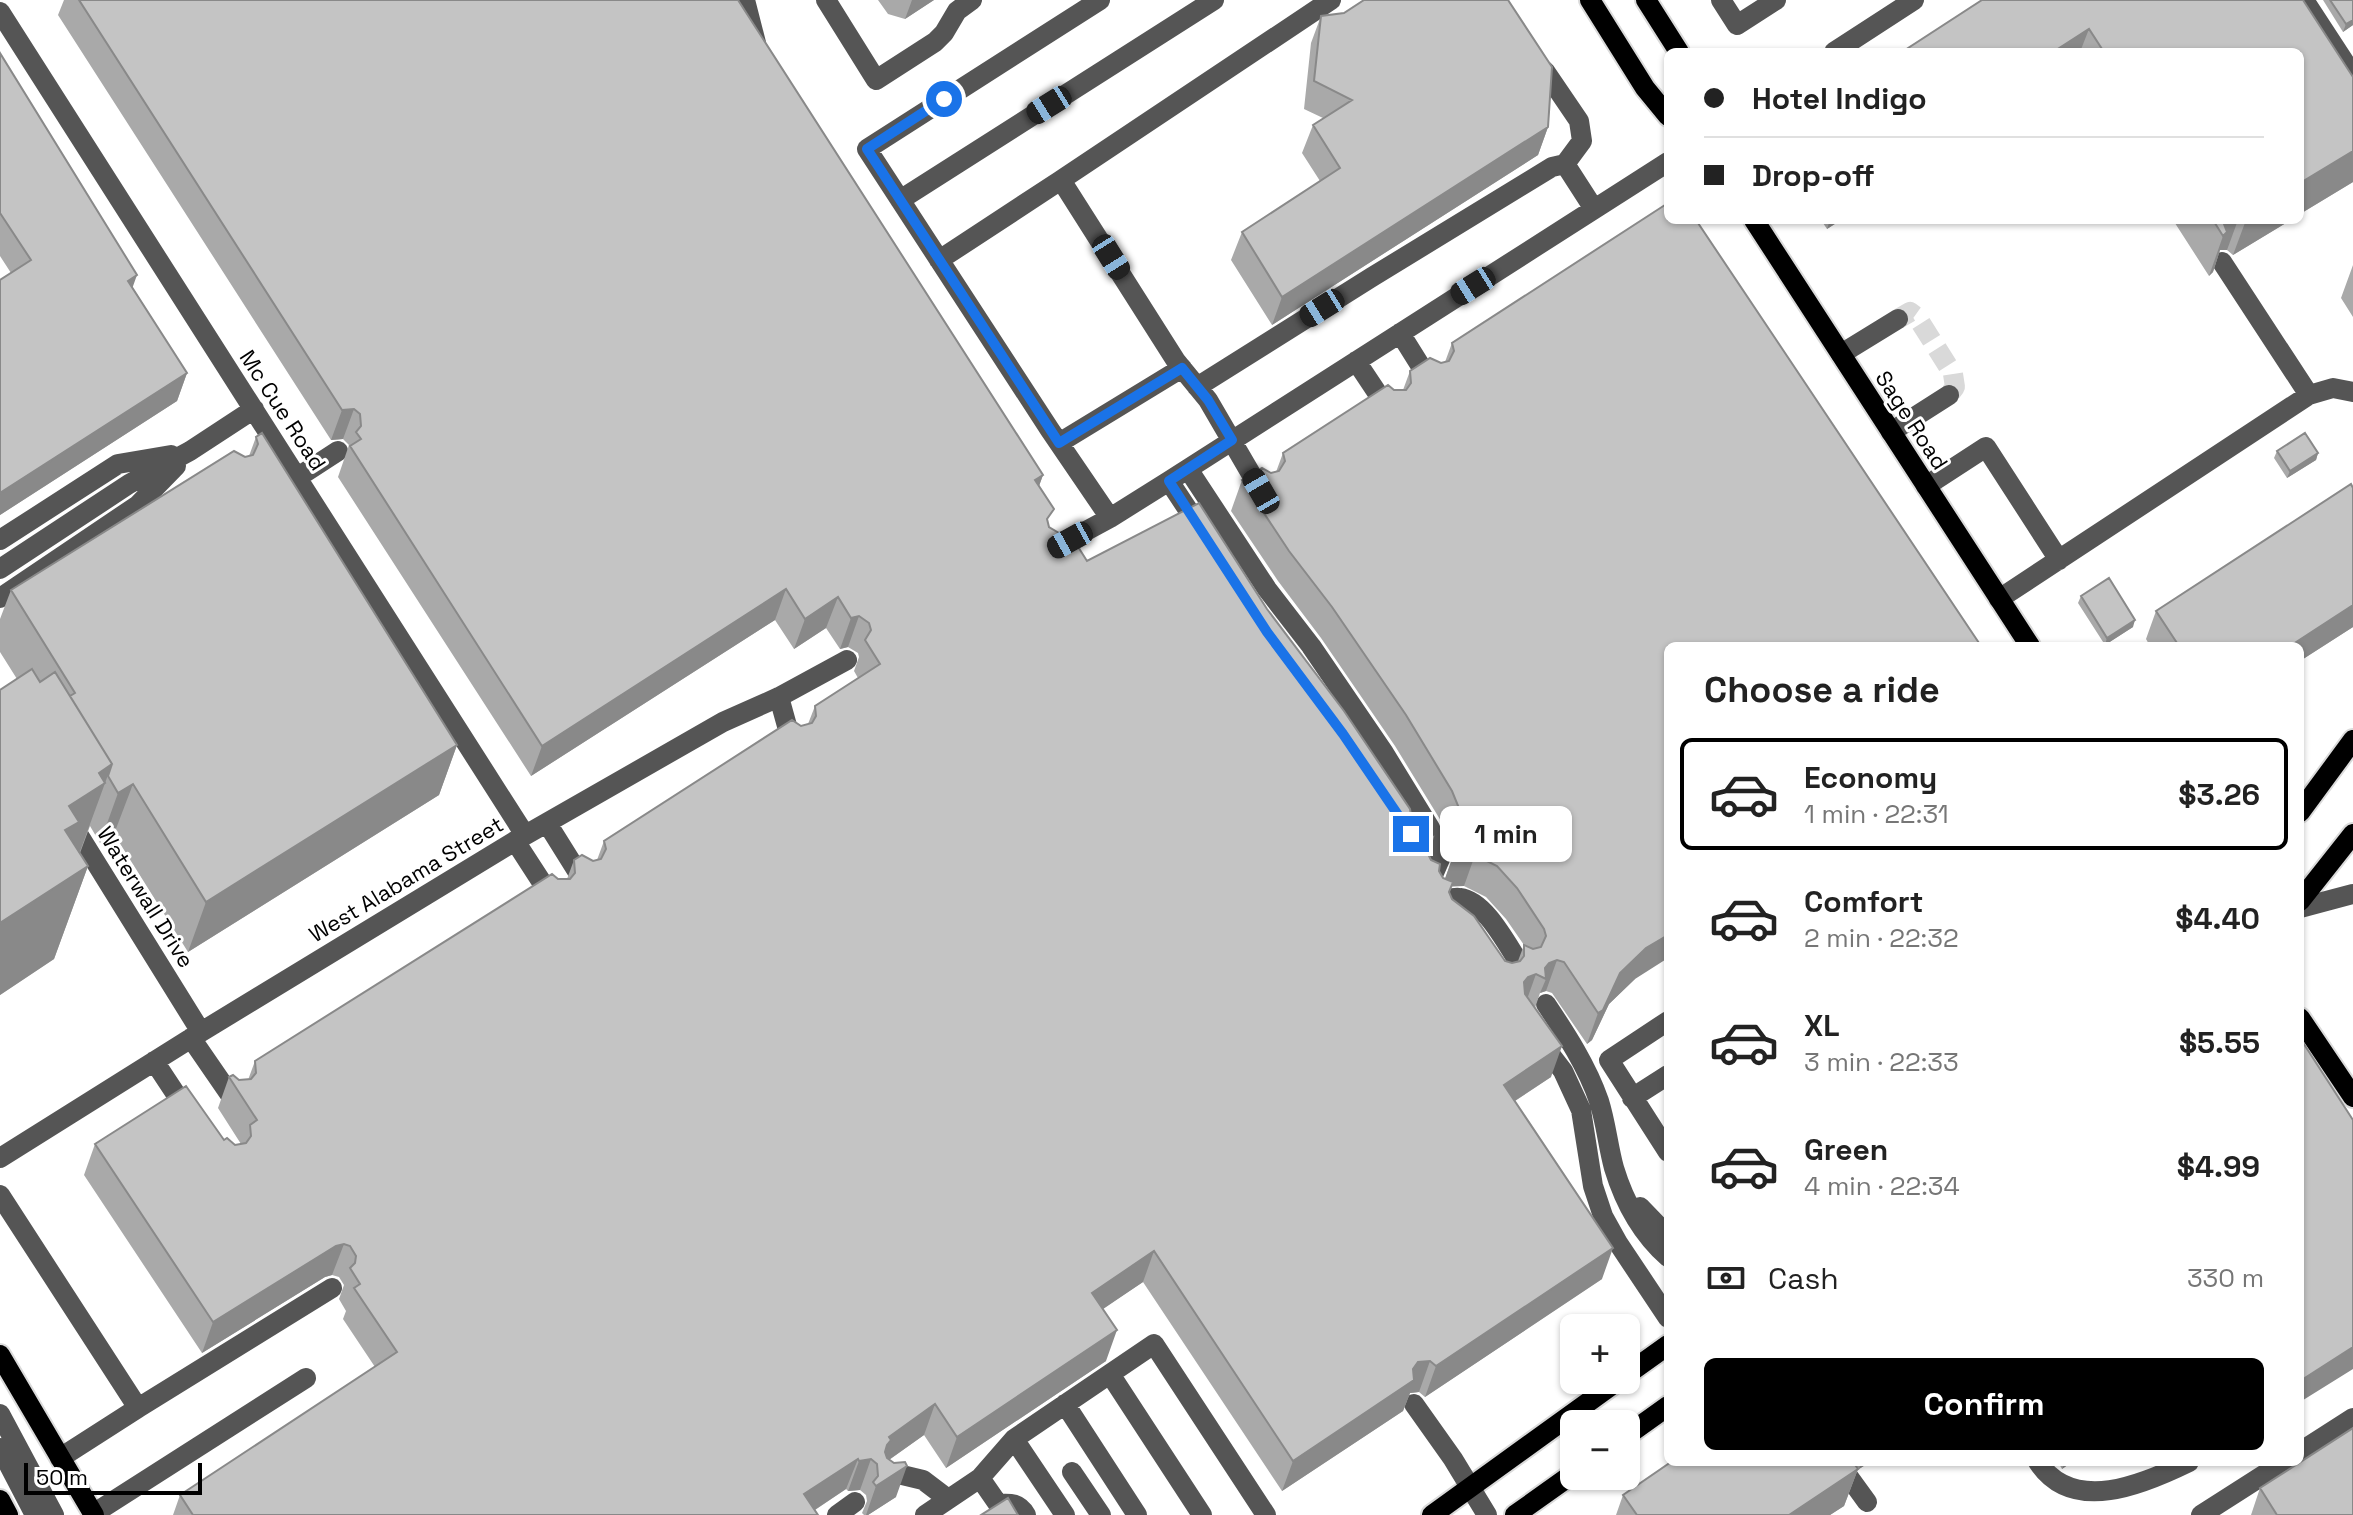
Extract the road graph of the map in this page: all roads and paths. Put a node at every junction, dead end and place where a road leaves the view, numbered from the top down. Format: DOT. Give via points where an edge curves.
graph roads {
  1 [pos="745,0"];
  2 [pos="826,0"];
  3 [pos="972,0"];
  4 [pos="1100,0"];
  5 [pos="1214,0"];
  6 [pos="1331,0"];
  7 [pos="1590,0"];
  8 [pos="1646,0"];
  9 [pos="1721,0"];
  10 [pos="1776,0"];
  11 [pos="1914,0"];
  12 [pos="2304,0"];
  13 [pos="0,12"];
  14 [pos="1676,48"];
  15 [pos="1840,48"];
  16 [pos="767,65"];
  17 [pos="1545,71"];
  18 [pos="2353,75"];
  19 [pos="1664,111"];
  20 [pos="1565,164"];
  21 [pos="1664,165"];
  22 [pos="1061,180"];
  23 [pos="900,200"];
  24 [pos="1594,209"];
  25 [pos="1757,224"];
  26 [pos="939,260"];
  27 [pos="2222,262"];
  28 [pos="1898,319"];
  29 [pos="1400,333"];
  30 [pos="1841,354"];
  31 [pos="1356,361"];
  32 [pos="1182,368"];
  33 [pos="1430,381"];
  34 [pos="1197,387"];
  35 [pos="2353,392"];
  36 [pos="1949,395"];
  37 [pos="2309,395"];
  38 [pos="254,409"];
  39 [pos="1388,409"];
  40 [pos="1891,432"];
  41 [pos="1232,440"];
  42 [pos="1059,443"];
  43 [pos="338,451"];
  44 [pos="197,452"];
  45 [pos="1188,469"];
  46 [pos="298,477"];
  47 [pos="1169,481"];
  48 [pos="1926,486"];
  49 [pos="1261,491"];
  50 [pos="1110,518"];
  51 [pos="0,540"];
  52 [pos="1049,551"];
  53 [pos="1217,554"];
  54 [pos="2059,560"];
  55 [pos="0,569"];
  56 [pos="0,598"];
  57 [pos="1999,599"];
  58 [pos="2027,642"];
  59 [pos="847,660"];
  60 [pos="779,697"];
  61 [pos="2353,740"];
  62 [pos="792,744"];
  63 [pos="57,799"];
  64 [pos="2304,807"];
  65 [pos="547,823"];
  66 [pos="2353,834"];
  67 [pos="520,838"];
  68 [pos="582,879"];
  69 [pos="2353,894"];
  70 [pos="2304,896"];
  71 [pos="552,898"];
  72 [pos="2304,907"];
  73 [pos="1522,967"];
  74 [pos="1546,1004"];
  75 [pos="1664,1024"];
  76 [pos="2304,1024"];
  77 [pos="1530,1027"];
  78 [pos="196,1035"];
  79 [pos="154,1061"];
  80 [pos="1664,1078"];
  81 [pos="2353,1097"];
  82 [pos="1632,1098"];
  83 [pos="233,1099"];
  84 [pos="202,1129"];
  85 [pos="1664,1146"];
  86 [pos="0,1158"];
  87 [pos="1615,1170"];
  88 [pos="0,1195"];
  89 [pos="1664,1232"];
  90 [pos="1664,1252"];
  91 [pos="332,1288"];
  92 [pos="1664,1312"];
  93 [pos="1664,1348"];
  94 [pos="0,1355"];
  95 [pos="1640,1365"];
  96 [pos="1110,1374"];
  97 [pos="306,1378"];
  98 [pos="1600,1394"];
  99 [pos="1065,1404"];
  100 [pos="1414,1404"];
  101 [pos="138,1408"];
  102 [pos="1664,1409"];
  103 [pos="0,1414"];
  104 [pos="2353,1418"];
  105 [pos="1640,1426"];
  106 [pos="1014,1439"];
  107 [pos="0,1448"];
  108 [pos="2304,1449"];
  109 [pos="60,1458"];
  110 [pos="1841,1466"];
  111 [pos="2042,1466"];
  112 [pos="2180,1466"];
  113 [pos="2278,1466"];
  114 [pos="1072,1472"];
  115 [pos="980,1478"];
  116 [pos="887,1482"];
  117 [pos="1560,1483"];
  118 [pos="1470,1488"];
  119 [pos="948,1499"];
  120 [pos="0,1500"];
  121 [pos="855,1502"];
  122 [pos="1867,1502"];
  123 [pos="990,1510"];
  124 [pos="93,1514"];
  125 [pos="2204,1514"];
  126 [pos="8,1515"];
  127 [pos="35,1515"];
  128 [pos="54,1515"];
  129 [pos="837,1515"];
  130 [pos="925,1515"];
  131 [pos="1026,1515"];
  132 [pos="1065,1515"];
  133 [pos="1101,1515"];
  134 [pos="1137,1515"];
  135 [pos="1202,1515"];
  136 [pos="1266,1515"];
  137 [pos="1432,1515"];
  138 [pos="1487,1515"];
  139 [pos="1515,1515"];
  1 -- 16 [label="street"];
  2 -- 3 [label="street" via="876,80 935,42"];
  4 -- 23 [label="street" via="867,149"];
  5 -- 23 [label="street"];
  6 -- 22 [label="street"];
  7 -- 19 [label="main road"];
  8 -- 14 [label="main road"];
  9 -- 10 [label="street" via="1737,25"];
  11 -- 15 [label="street"];
  12 -- 18 [label="street"];
  13 -- 38 [label="street, Mc Cue Road"];
  17 -- 20 [label="street" via="1579,121 1582,141"];
  20 -- 24 [label="street"];
  20 -- 34 [label="street" via="1525,183"];
  21 -- 24 [label="street"];
  22 -- 26 [label="street"];
  22 -- 32 [label="street"];
  23 -- 26 [label="street"];
  24 -- 29 [label="street"];
  25 -- 30 [label="main road, Sage Road"];
  26 -- 42 [label="street"];
  27 -- 37 [label="street"];
  28 -- 30 [label="street"];
  29 -- 31 [label="street"];
  29 -- 33 [label="street"];
  30 -- 40 [label="main road, Sage Road"];
  31 -- 39 [label="street"];
  31 -- 41 [label="street"];
  32 -- 34 [label="street"];
  32 -- 42 [label="street"];
  34 -- 41 [label="street"];
  35 -- 37 [label="street" via="2333,388"];
  36 -- 40 [label="street"];
  37 -- 54 [label="street"];
  38 -- 44 [label="street"];
  38 -- 46 [label="street, Mc Cue Road"];
  40 -- 48 [label="main road, Sage Road"];
  41 -- 45 [label="street"];
  41 -- 49 [label="street"];
  42 -- 50 [label="street"];
  43 -- 46 [label="street"];
  44 -- 51 [label="street" via="118,464"];
  44 -- 55 [label="street" via="129,484"];
  44 -- 56 [label="street" via="138,505"];
  45 -- 47 [label="street"];
  45 -- 73 [label="street" via="1430,828 1440,859 1436,891 1476,903"];
  46 -- 67 [label="street, Mc Cue Road"];
  47 -- 50 [label="street"];
  47 -- 53 [label="street"];
  48 -- 54 [label="street" via="1986,447"];
  48 -- 57 [label="main road, Sage Road"];
  50 -- 52 [label="street"];
  54 -- 57 [label="street"];
  57 -- 58 [label="main road, Sage Road"];
  59 -- 60 [label="street, West Alabama Street"];
  60 -- 62 [label="street"];
  60 -- 65 [label="street, West Alabama Street" via="723,722"];
  61 -- 64 [label="main road"];
  63 -- 78 [label="street, Waterwall Drive"];
  65 -- 67 [label="street, West Alabama Street"];
  65 -- 68 [label="street"];
  66 -- 70 [label="main road"];
  67 -- 71 [label="street, Mc Cue Road"];
  67 -- 78 [label="street, West Alabama Street"];
  69 -- 72 [label="street"];
  74 -- 87 [label="street" via="1581,1059 1599,1101"];
  75 -- 82 [label="street" via="1609,1060"];
  76 -- 81 [label="main road"];
  77 -- 92 [label="street" via="1563,1071 1581,1110 1603,1216"];
  78 -- 79 [label="street, West Alabama Street"];
  78 -- 83 [label="street, Waterwall Drive"];
  79 -- 84 [label="street"];
  79 -- 86 [label="street, West Alabama Street"];
  80 -- 82 [label="street"];
  82 -- 85 [label="street"];
  87 -- 89 [label="street"];
  87 -- 90 [label="street" via="1629,1205"];
  88 -- 101 [label="street"];
  91 -- 101 [label="street"];
  93 -- 95 [label="main road"];
  94 -- 109 [label="main road"];
  96 -- 99 [label="street"];
  96 -- 135 [label="street"];
  96 -- 136 [label="street" via="1154,1344"];
  97 -- 124 [label="street"];
  98 -- 118 [label="main road"];
  99 -- 106 [label="street"];
  99 -- 134 [label="street"];
  100 -- 118 [label="street"];
  101 -- 109 [label="street"];
  102 -- 105 [label="main road"];
  103 -- 128 [label="street"];
  104 -- 108 [label="street"];
  106 -- 115 [label="street"];
  106 -- 132 [label="street"];
  107 -- 127 [label="street"];
  109 -- 124 [label="main road"];
  110 -- 122 [label="street"];
  111 -- 112 [label="street" via="2053,1479 2086,1493 2113,1491"];
  113 -- 125 [label="street"];
  114 -- 133 [label="street"];
  115 -- 119 [label="street"];
  115 -- 123 [label="street"];
  116 -- 119 [label="street" via="898,1474 923,1480"];
  117 -- 139 [label="main road"];
  118 -- 137 [label="main road"];
  118 -- 138 [label="street"];
  119 -- 130 [label="street"];
  120 -- 126 [label="main road"];
  121 -- 129 [label="street"];
  123 -- 131 [label="street" via="1010,1503"];
}
